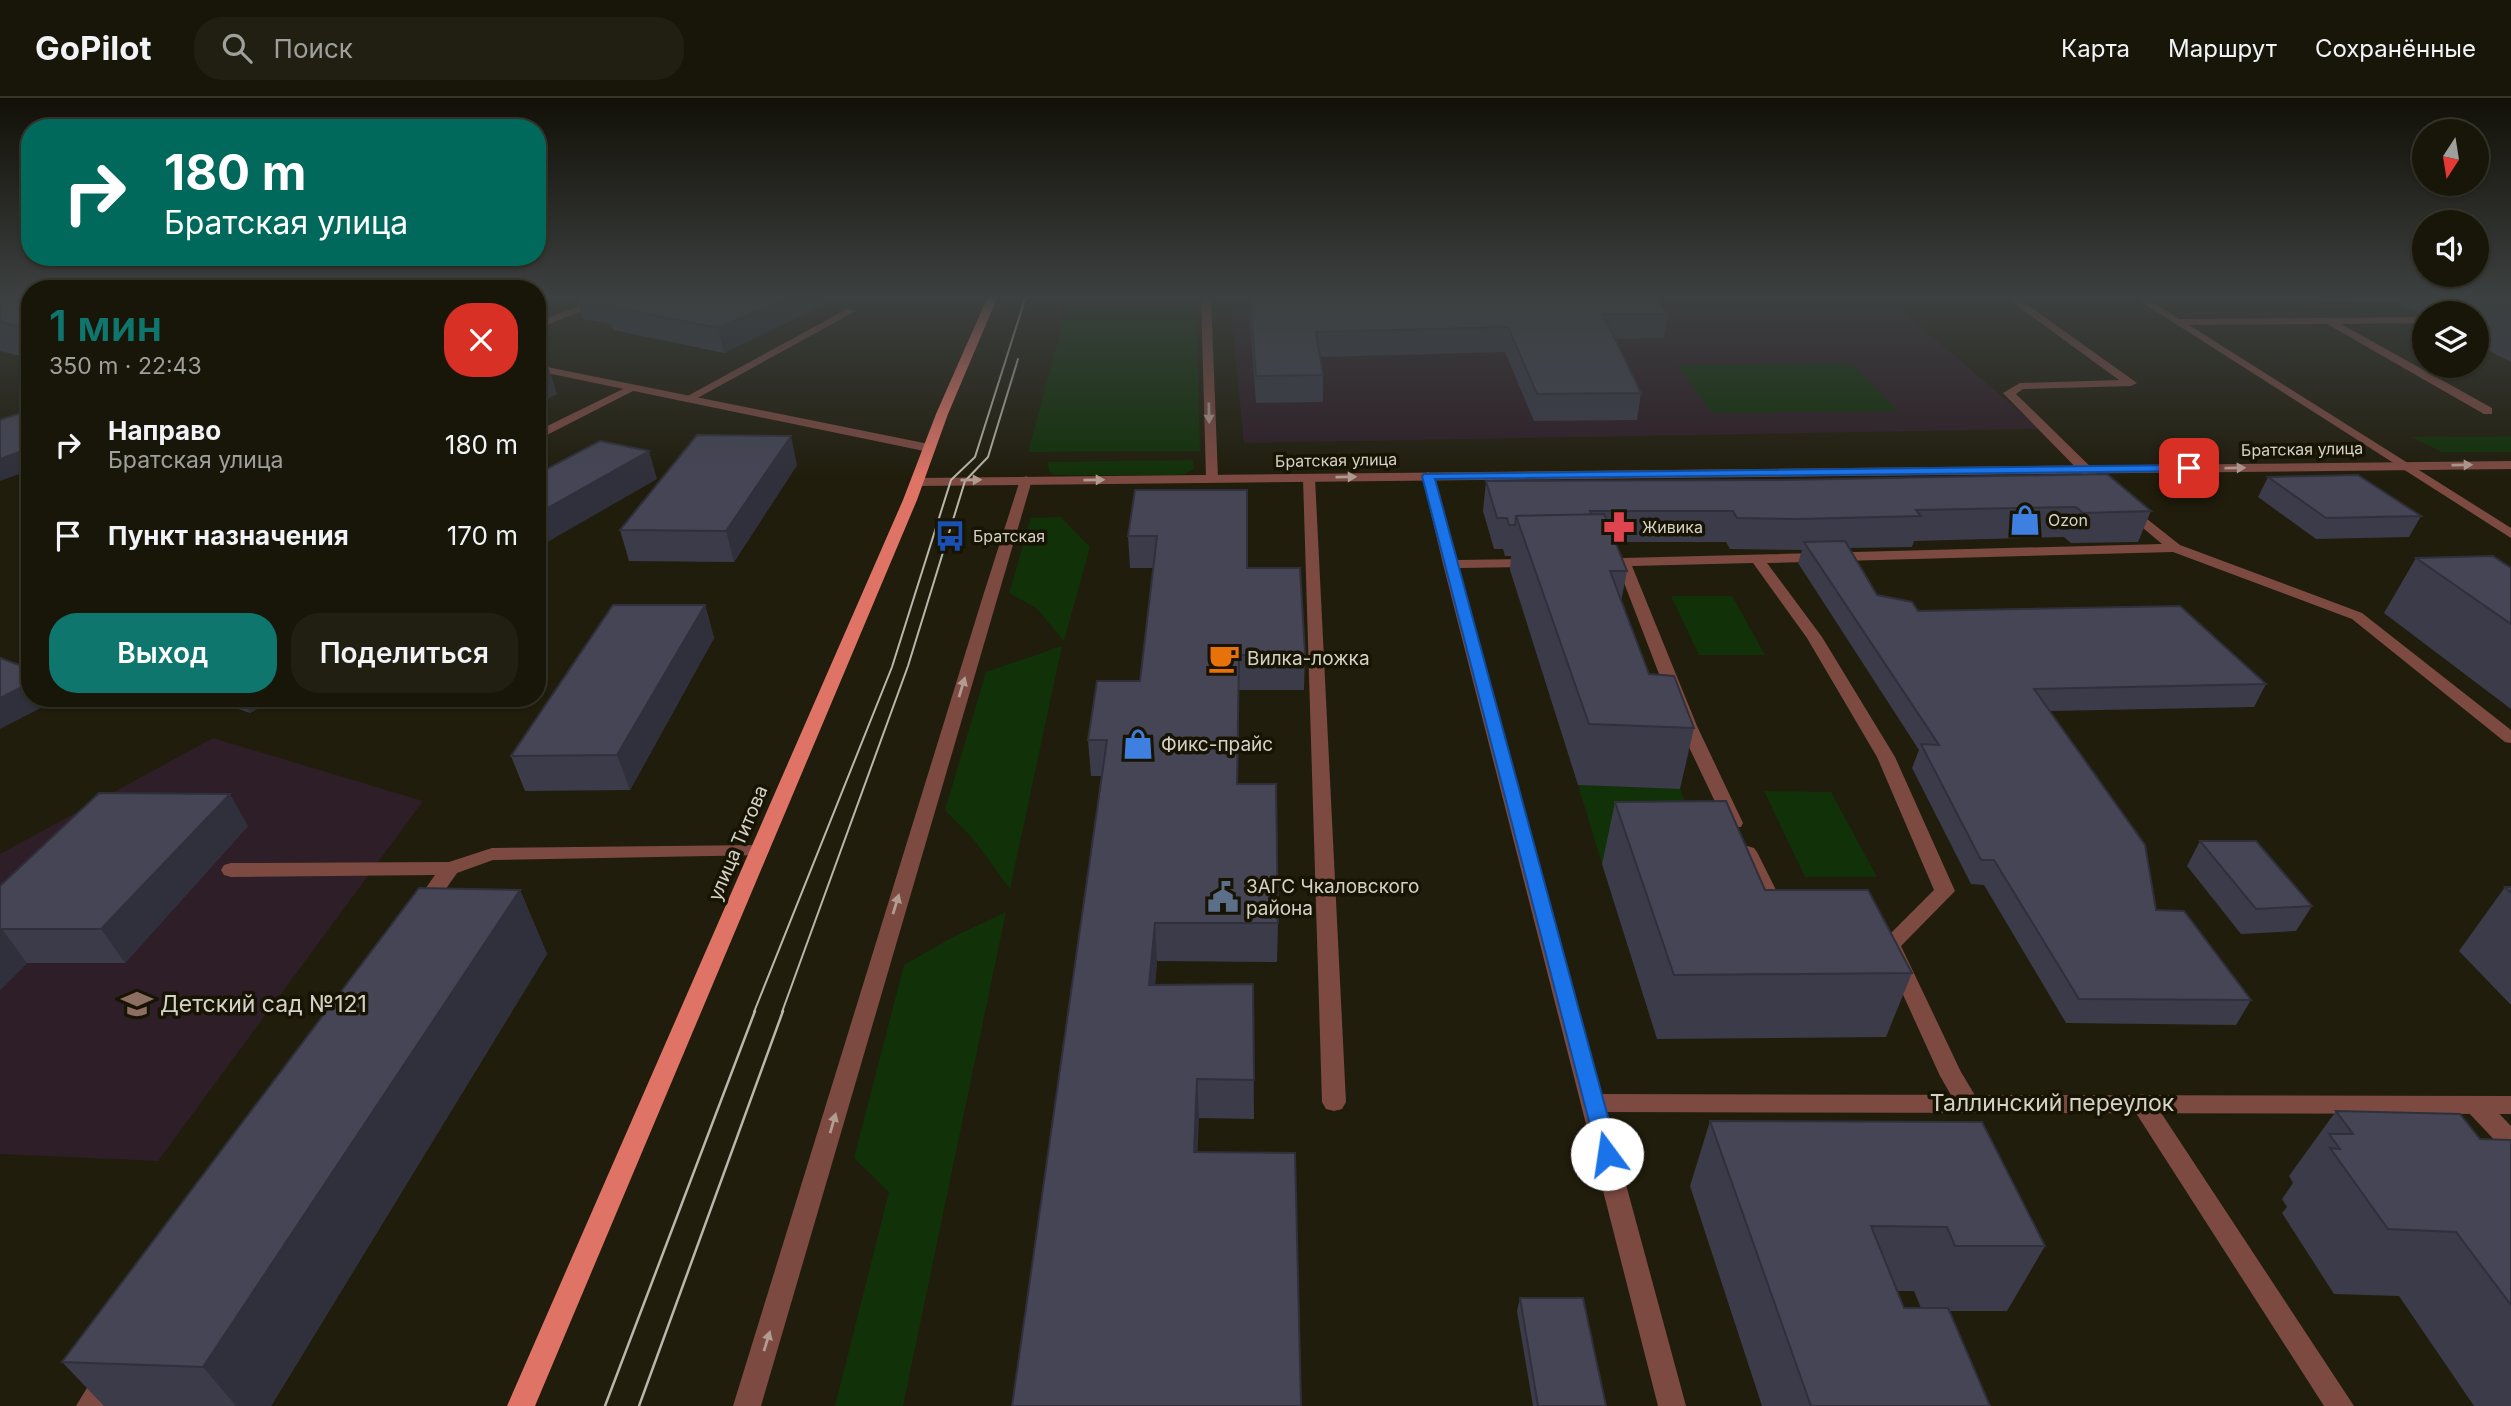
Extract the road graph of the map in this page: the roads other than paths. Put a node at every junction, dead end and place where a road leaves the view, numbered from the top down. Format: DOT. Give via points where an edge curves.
graph roads {
  1 [pos="766,357"];
  2 [pos="967,357"];
  3 [pos="1208,357"];
  4 [pos="2095,357"];
  5 [pos="2235,357"];
  6 [pos="2393,357"];
  7 [pos="546,370"];
  8 [pos="633,388"];
  9 [pos="688,399"];
  10 [pos="2488,411"];
  11 [pos="546,432"];
  12 [pos="929,447"];
  13 [pos="2404,465"];
  14 [pos="2511,465"];
  15 [pos="2084,470"];
  16 [pos="1428,476"];
  17 [pos="1212,478"];
  18 [pos="1310,478"];
  19 [pos="1026,480"];
  20 [pos="917,482"];
  21 [pos="2511,534"];
  22 [pos="2175,548"];
  23 [pos="1757,559"];
  24 [pos="1623,562"];
  25 [pos="1545,563"];
  26 [pos="1584,563"];
  27 [pos="1450,564"];
  28 [pos="2511,738"];
  29 [pos="759,851"];
  30 [pos="450,868"];
  31 [pos="231,870"];
  32 [pos="1775,908"];
  33 [pos="411,925"];
  34 [pos="1334,1102"];
  35 [pos="1967,1102"];
  36 [pos="1594,1103"];
  37 [pos="2141,1103"];
  38 [pos="2476,1105"];
  39 [pos="2511,1105"];
  40 [pos="2511,1142"];
  41 [pos="119,1361"];
  42 [pos="90,1406"];
  43 [pos="521,1406"];
  44 [pos="747,1406"];
  45 [pos="1672,1406"];
  46 [pos="2340,1406"];
  1 -- 9 [label="street"];
  2 -- 12 [label="main road, улица Титова"];
  3 -- 17 [label="street, one-way"];
  4 -- 15 [label="street" via="2132,383 2020,386 2009,393"];
  5 -- 13 [label="street"];
  6 -- 10 [label="street"];
  7 -- 8 [label="street"];
  8 -- 9 [label="street"];
  8 -- 11 [label="street"];
  9 -- 12 [label="street"];
  12 -- 20 [label="main road, улица Титова"];
  13 -- 14 [label="street, Братская улица, one-way"];
  15 -- 13 [label="street, Братская улица, one-way"];
  13 -- 21 [label="street"];
  15 -- 16 [label="street, Братская улица"];
  15 -- 22 [label="street"];
  18 -- 16 [label="street, Братская улица, one-way"];
  16 -- 27 [label="street"];
  17 -- 18 [label="street, Братская улица"];
  19 -- 17 [label="street, Братская улица, one-way"];
  18 -- 34 [label="street"];
  20 -- 19 [label="street, Братская улица, one-way"];
  44 -- 19 [label="street, one-way"];
  20 -- 29 [label="main road, улица Титова"];
  22 -- 23 [label="street"];
  22 -- 28 [label="street" via="2357,616"];
  23 -- 24 [label="street"];
  23 -- 35 [label="street" via="1814,637 1886,757 1945,891 1890,944"];
  24 -- 26 [label="street"];
  24 -- 32 [label="street" via="1740,849"];
  25 -- 27 [label="street"];
  27 -- 36 [label="street"];
  29 -- 30 [label="street" via="492,854"];
  29 -- 43 [label="main road, улица Титова"];
  30 -- 31 [label="street"];
  30 -- 33 [label="street"];
  35 -- 36 [label="street, Таллинский переулок"];
  35 -- 37 [label="street, Таллинский переулок"];
  36 -- 45 [label="street"];
  37 -- 38 [label="street, Таллинский переулок"];
  37 -- 46 [label="street"];
  38 -- 39 [label="street, Таллинский переулок"];
  38 -- 40 [label="street"];
  41 -- 42 [label="street"];
}
